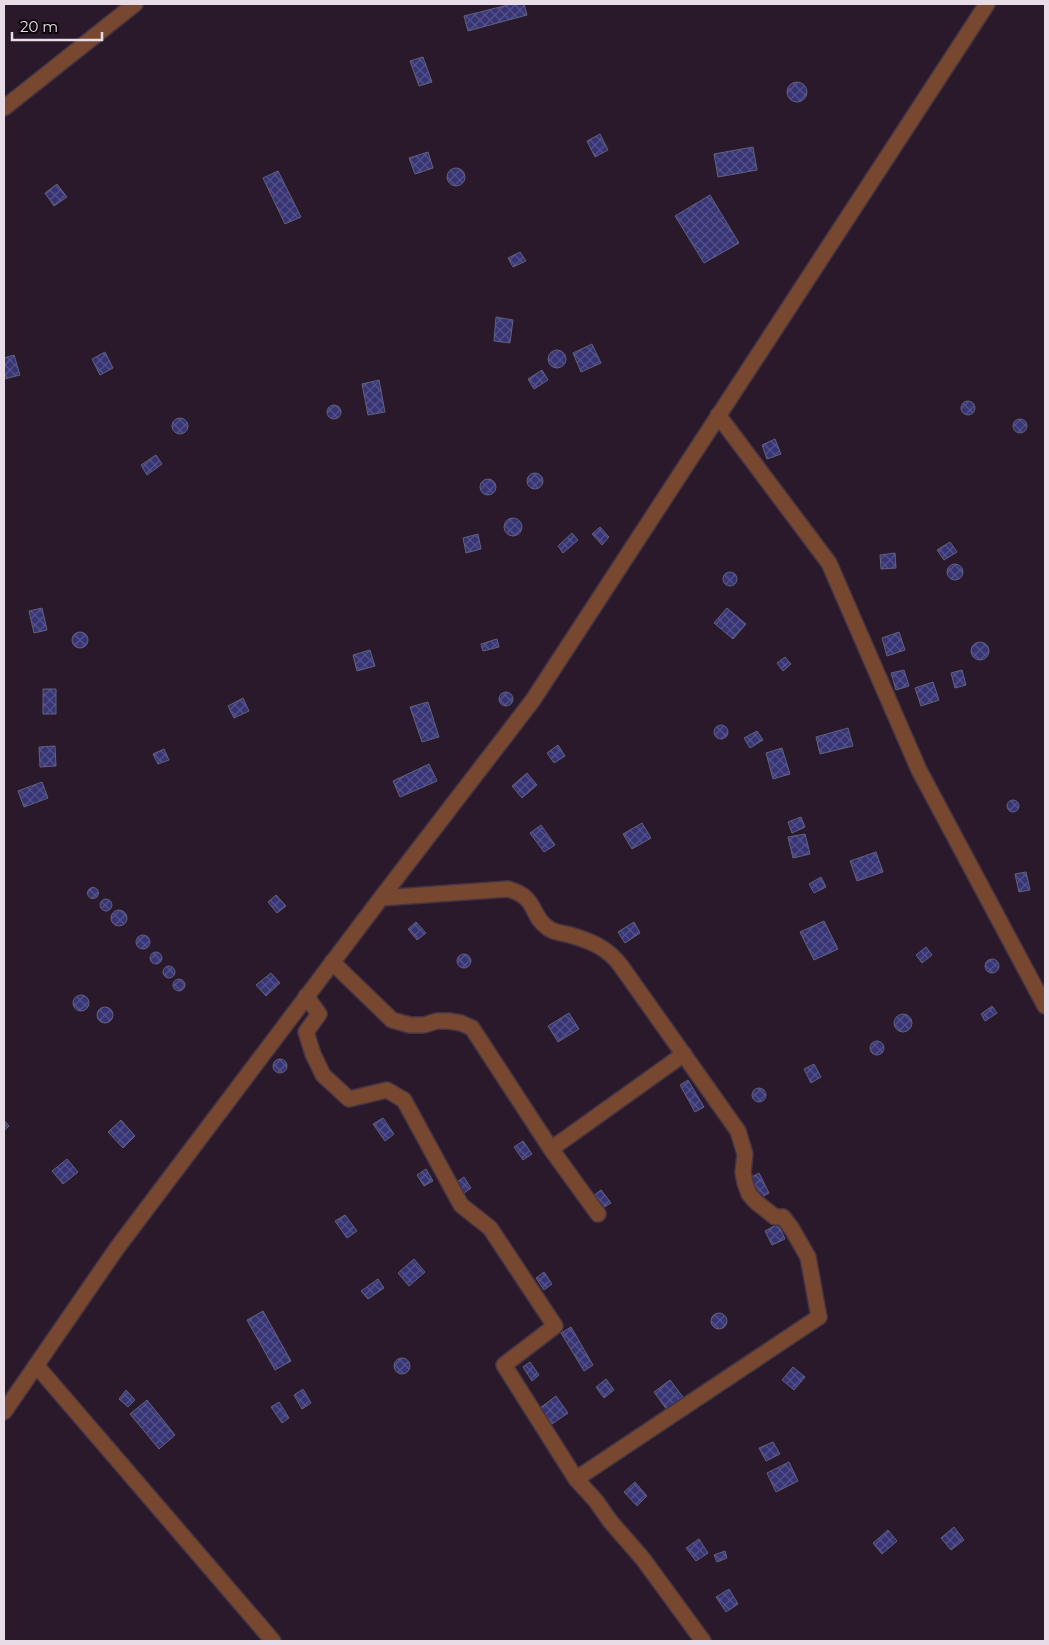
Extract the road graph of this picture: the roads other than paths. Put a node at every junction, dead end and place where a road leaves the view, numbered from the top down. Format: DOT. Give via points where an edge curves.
graph roads {
  1 [pos="135,4"];
  2 [pos="987,4"];
  3 [pos="4,108"];
  4 [pos="718,415"];
  5 [pos="380,898"];
  6 [pos="332,962"];
  7 [pos="306,996"];
  8 [pos="1045,1006"];
  9 [pos="684,1054"];
  10 [pos="551,1149"];
  11 [pos="598,1214"];
  12 [pos="36,1365"];
  13 [pos="4,1412"];
  14 [pos="576,1479"];
  15 [pos="273,1641"];
  16 [pos="703,1641"];
  1 -- 3 [label="street"];
  2 -- 4 [label="street"];
  4 -- 5 [label="street" via="533,700"];
  4 -- 8 [label="street" via="829,563 919,770"];
  5 -- 6 [label="street"];
  5 -- 9 [label="street" via="516,891 529,900 543,924 550,929 598,944 615,958"];
  6 -- 7 [label="street"];
  6 -- 10 [label="street" via="392,1020 410,1025 449,1021 472,1028"];
  7 -- 12 [label="street" via="117,1248"];
  7 -- 14 [label="street" via="319,1014 306,1032 323,1075 348,1099 387,1090 404,1100 460,1205 490,1228 555,1326 504,1365"];
  9 -- 10 [label="street"];
  9 -- 14 [label="street" via="738,1131 745,1154 743,1172 749,1194 775,1216 783,1217 808,1257 819,1317"];
  10 -- 11 [label="street"];
  12 -- 13 [label="street"];
  12 -- 15 [label="street"];
  14 -- 16 [label="street" via="643,1559"];
}
